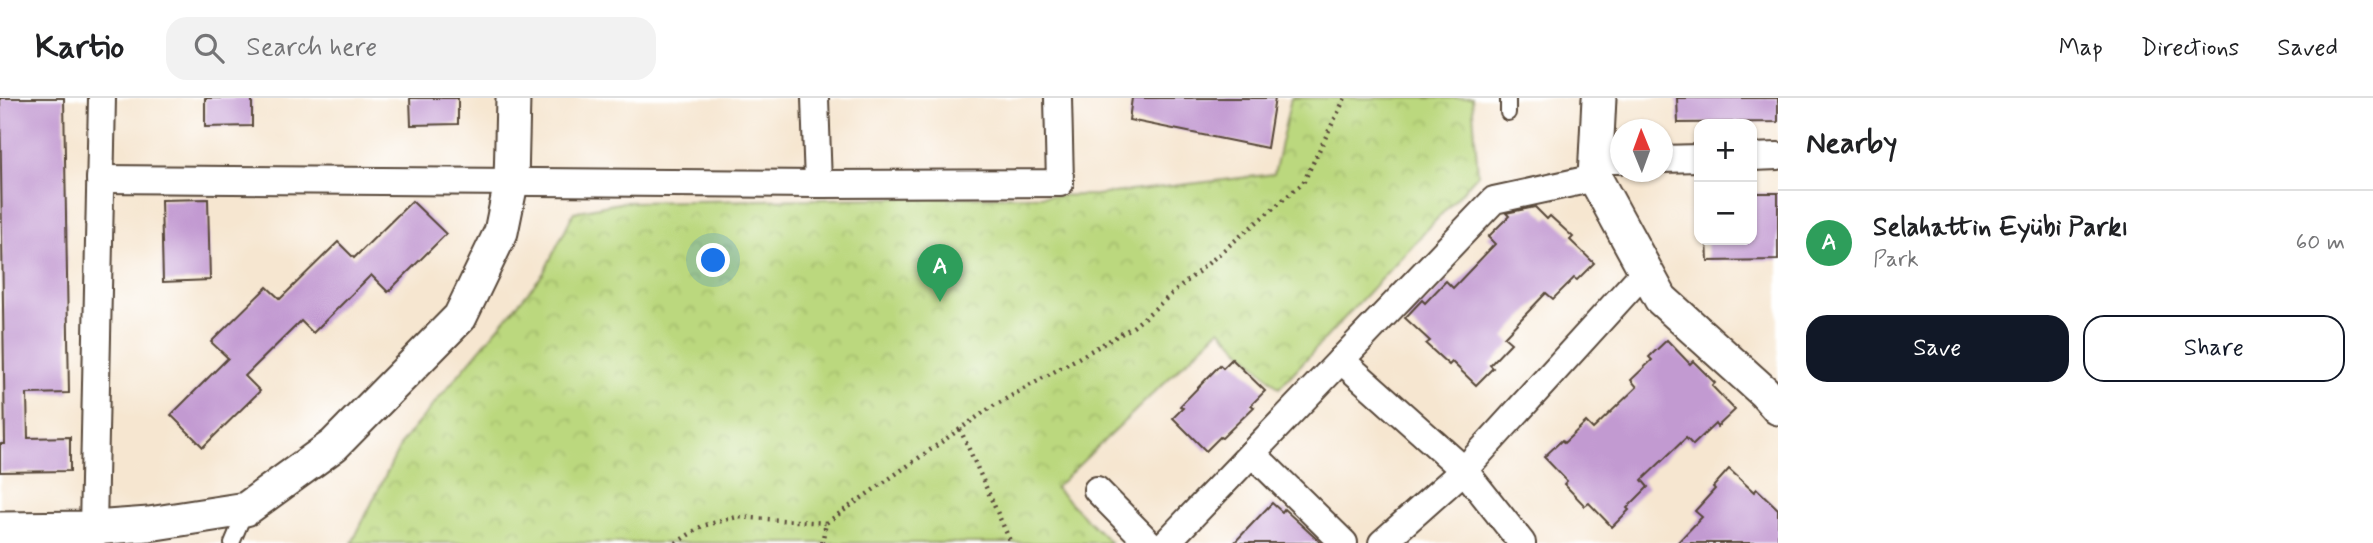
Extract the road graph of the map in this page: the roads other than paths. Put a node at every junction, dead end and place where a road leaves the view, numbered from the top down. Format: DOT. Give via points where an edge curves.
graph roads {
  1 [pos="102,98"];
  2 [pos="513,98"];
  3 [pos="816,98"];
  4 [pos="1058,98"];
  5 [pos="1599,98"];
  6 [pos="1778,156"];
  7 [pos="1757,157"];
  8 [pos="1694,158"];
  9 [pos="1673,159"];
  10 [pos="1604,166"];
  11 [pos="100,179"];
  12 [pos="511,183"];
  13 [pos="818,184"];
  14 [pos="1646,270"];
  15 [pos="1341,360"];
  16 [pos="1774,399"];
  17 [pos="1251,453"];
  18 [pos="1464,470"];
  19 [pos="1097,490"];
  20 [pos="246,509"];
  21 [pos="0,528"];
  22 [pos="93,528"];
  23 [pos="232,543"];
  24 [pos="1149,543"];
  25 [pos="1166,543"];
  26 [pos="1344,543"];
  27 [pos="1382,543"];
  28 [pos="1522,543"];
  1 -- 11 [label="street"];
  2 -- 12 [label="street"];
  3 -- 13 [label="street"];
  4 -- 13 [label="street" via="1060,183"];
  5 -- 10 [label="street"];
  6 -- 7 [label="street"];
  8 -- 9 [label="street"];
  10 -- 14 [label="street"];
  10 -- 15 [label="street" via="1494,200"];
  11 -- 12 [label="street"];
  11 -- 22 [label="street"];
  12 -- 13 [label="street"];
  12 -- 20 [label="street" via="501,232 460,317 334,445"];
  14 -- 16 [label="street" via="1661,299"];
  14 -- 18 [label="street"];
  15 -- 17 [label="street"];
  15 -- 18 [label="street"];
  17 -- 25 [label="street"];
  17 -- 26 [label="street"];
  18 -- 27 [label="street"];
  18 -- 28 [label="street"];
  19 -- 24 [label="street"];
  20 -- 22 [label="street"];
  20 -- 23 [label="lane"];
  21 -- 22 [label="street"];
}
